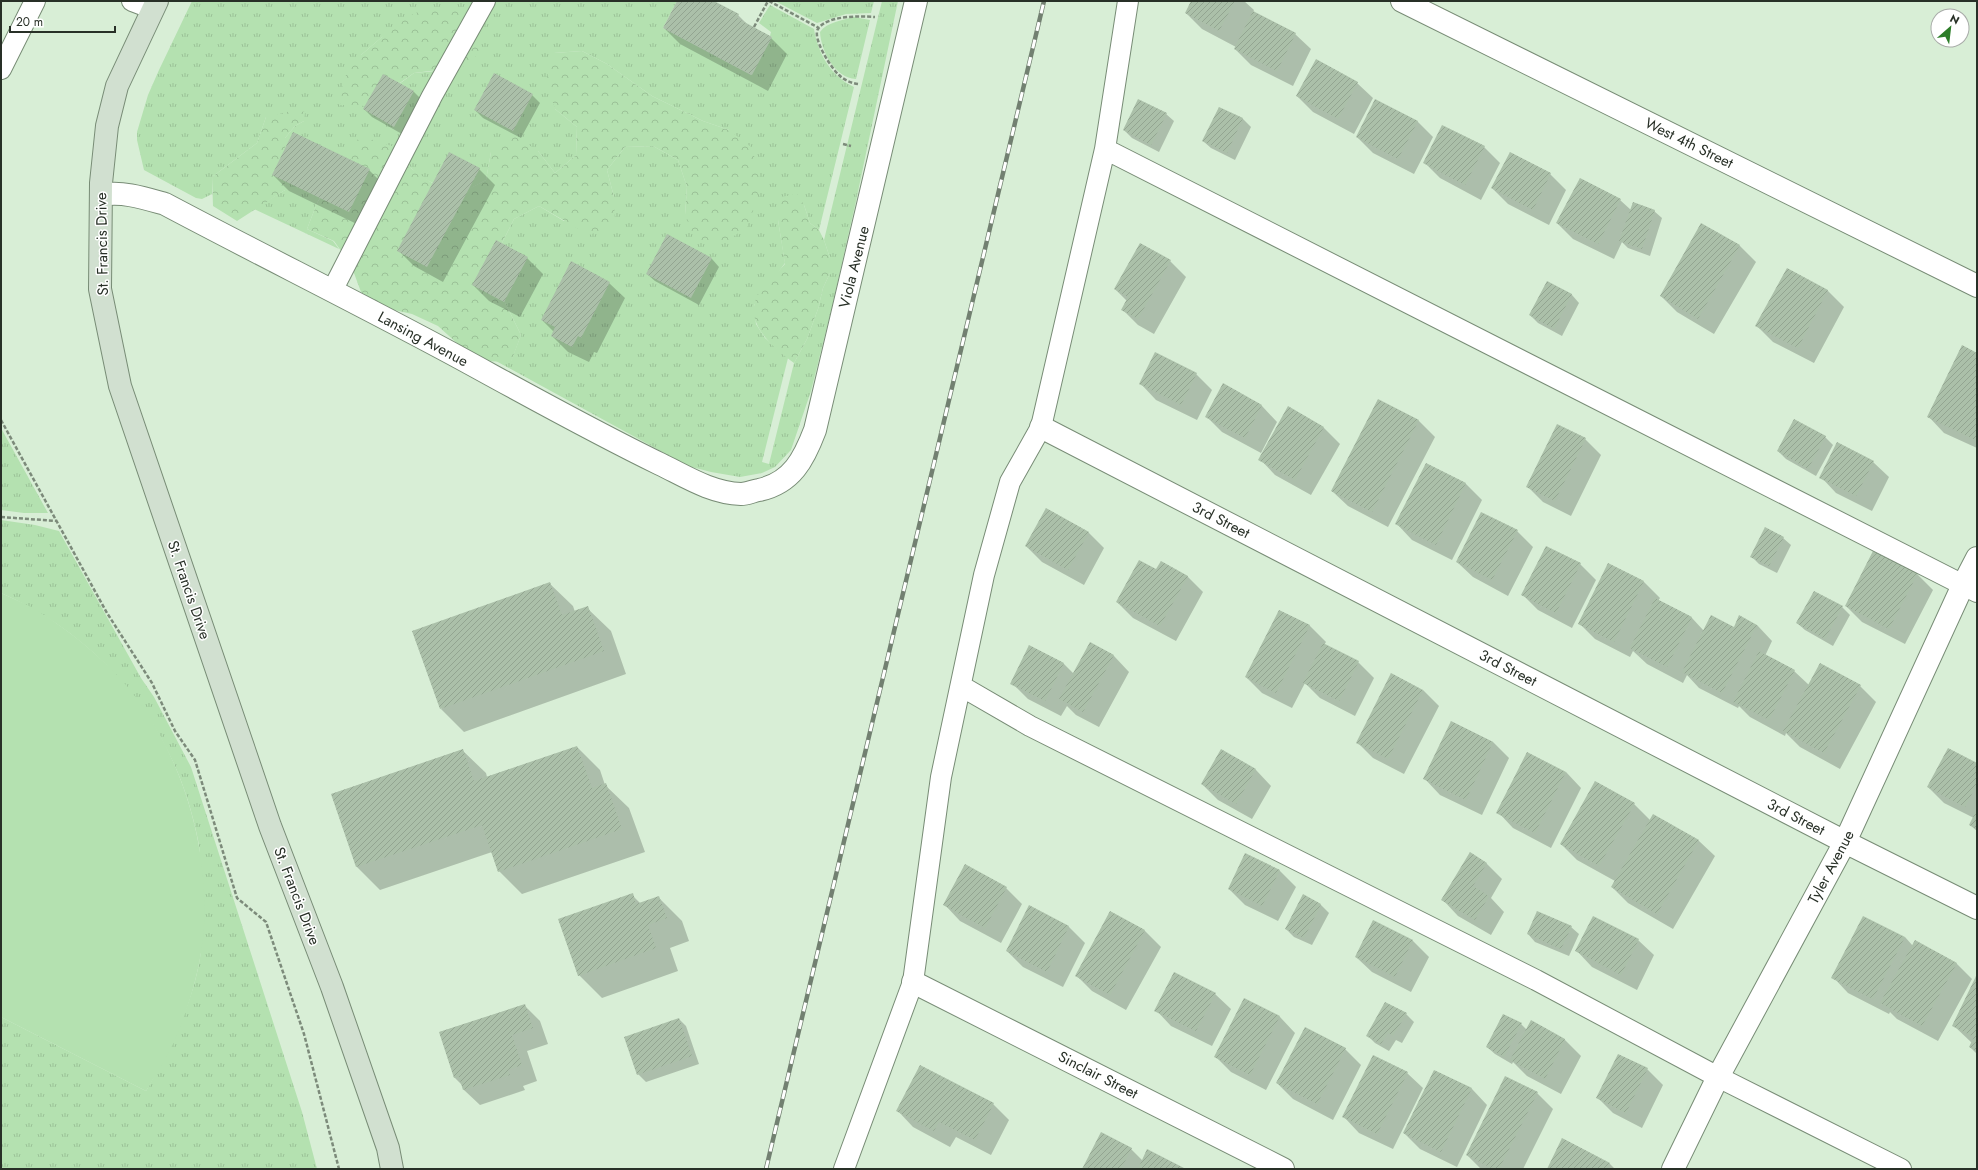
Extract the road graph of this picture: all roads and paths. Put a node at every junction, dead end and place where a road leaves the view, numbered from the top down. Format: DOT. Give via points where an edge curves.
graph roads {
  1 [pos="35,1"];
  2 [pos="132,1"];
  3 [pos="485,1"];
  4 [pos="768,1"];
  5 [pos="916,1"];
  6 [pos="1128,1"];
  7 [pos="1402,1"];
  8 [pos="155,5"];
  9 [pos="874,17"];
  10 [pos="754,27"];
  11 [pos="819,28"];
  12 [pos="3,59"];
  13 [pos="858,84"];
  14 [pos="1105,149"];
  15 [pos="101,196"];
  16 [pos="1977,286"];
  17 [pos="332,291"];
  18 [pos="1,420"];
  19 [pos="1041,427"];
  20 [pos="742,494"];
  21 [pos="1,518"];
  22 [pos="57,521"];
  23 [pos="1977,558"];
  24 [pos="1970,589"];
  25 [pos="962,686"];
  26 [pos="1845,842"];
  27 [pos="1977,908"];
  28 [pos="913,982"];
  29 [pos="1718,1077"];
  30 [pos="339,1169"];
  31 [pos="392,1169"];
  32 [pos="844,1169"];
  33 [pos="1283,1169"];
  34 [pos="1673,1169"];
  35 [pos="1901,1169"];
  1 -- 12 [label="lane"];
  2 -- 8 [label="lane"];
  3 -- 17 [label="lane" via="432,96"];
  4 -- 10 [label="path"];
  4 -- 11 [label="path"];
  5 -- 20 [label="street, Viola Avenue" via="863,229 806,454 794,473 782,482"];
  6 -- 14 [label="lane"];
  7 -- 16 [label="street, West 4th Street"];
  8 -- 15 [label="street, St. Francis Drive" via="117,86 107,126"];
  9 -- 11 [label="path" via="849,16 831,21"];
  11 -- 13 [label="path" via="817,36 829,63 839,76"];
  14 -- 19 [label="lane"];
  14 -- 24 [label="lane"];
  15 -- 17 [label="street, Lansing Avenue" via="135,195 165,204"];
  15 -- 31 [label="street, St. Francis Drive" via="100,289 120,386 270,826 332,987 388,1148"];
  17 -- 20 [label="street, Lansing Avenue" via="613,442 703,485"];
  18 -- 22 [label="path"];
  19 -- 25 [label="lane" via="1010,482 984,576"];
  19 -- 26 [label="street, 3rd Street"];
  21 -- 22 [label="path"];
  22 -- 30 [label="path" via="107,613 152,684 175,731 195,760 237,898 266,922 304,1034"];
  23 -- 24 [label="street, Tyler Avenue"];
  24 -- 26 [label="street, Tyler Avenue"];
  25 -- 28 [label="lane" via="942,777"];
  25 -- 29 [label="lane" via="1030,726 1536,980"];
  26 -- 27 [label="street, 3rd Street"];
  26 -- 29 [label="street, Tyler Avenue"];
  28 -- 32 [label="lane"];
  28 -- 33 [label="street, Sinclair Street"];
  29 -- 34 [label="street, Tyler Avenue"];
  29 -- 35 [label="lane"];
}
